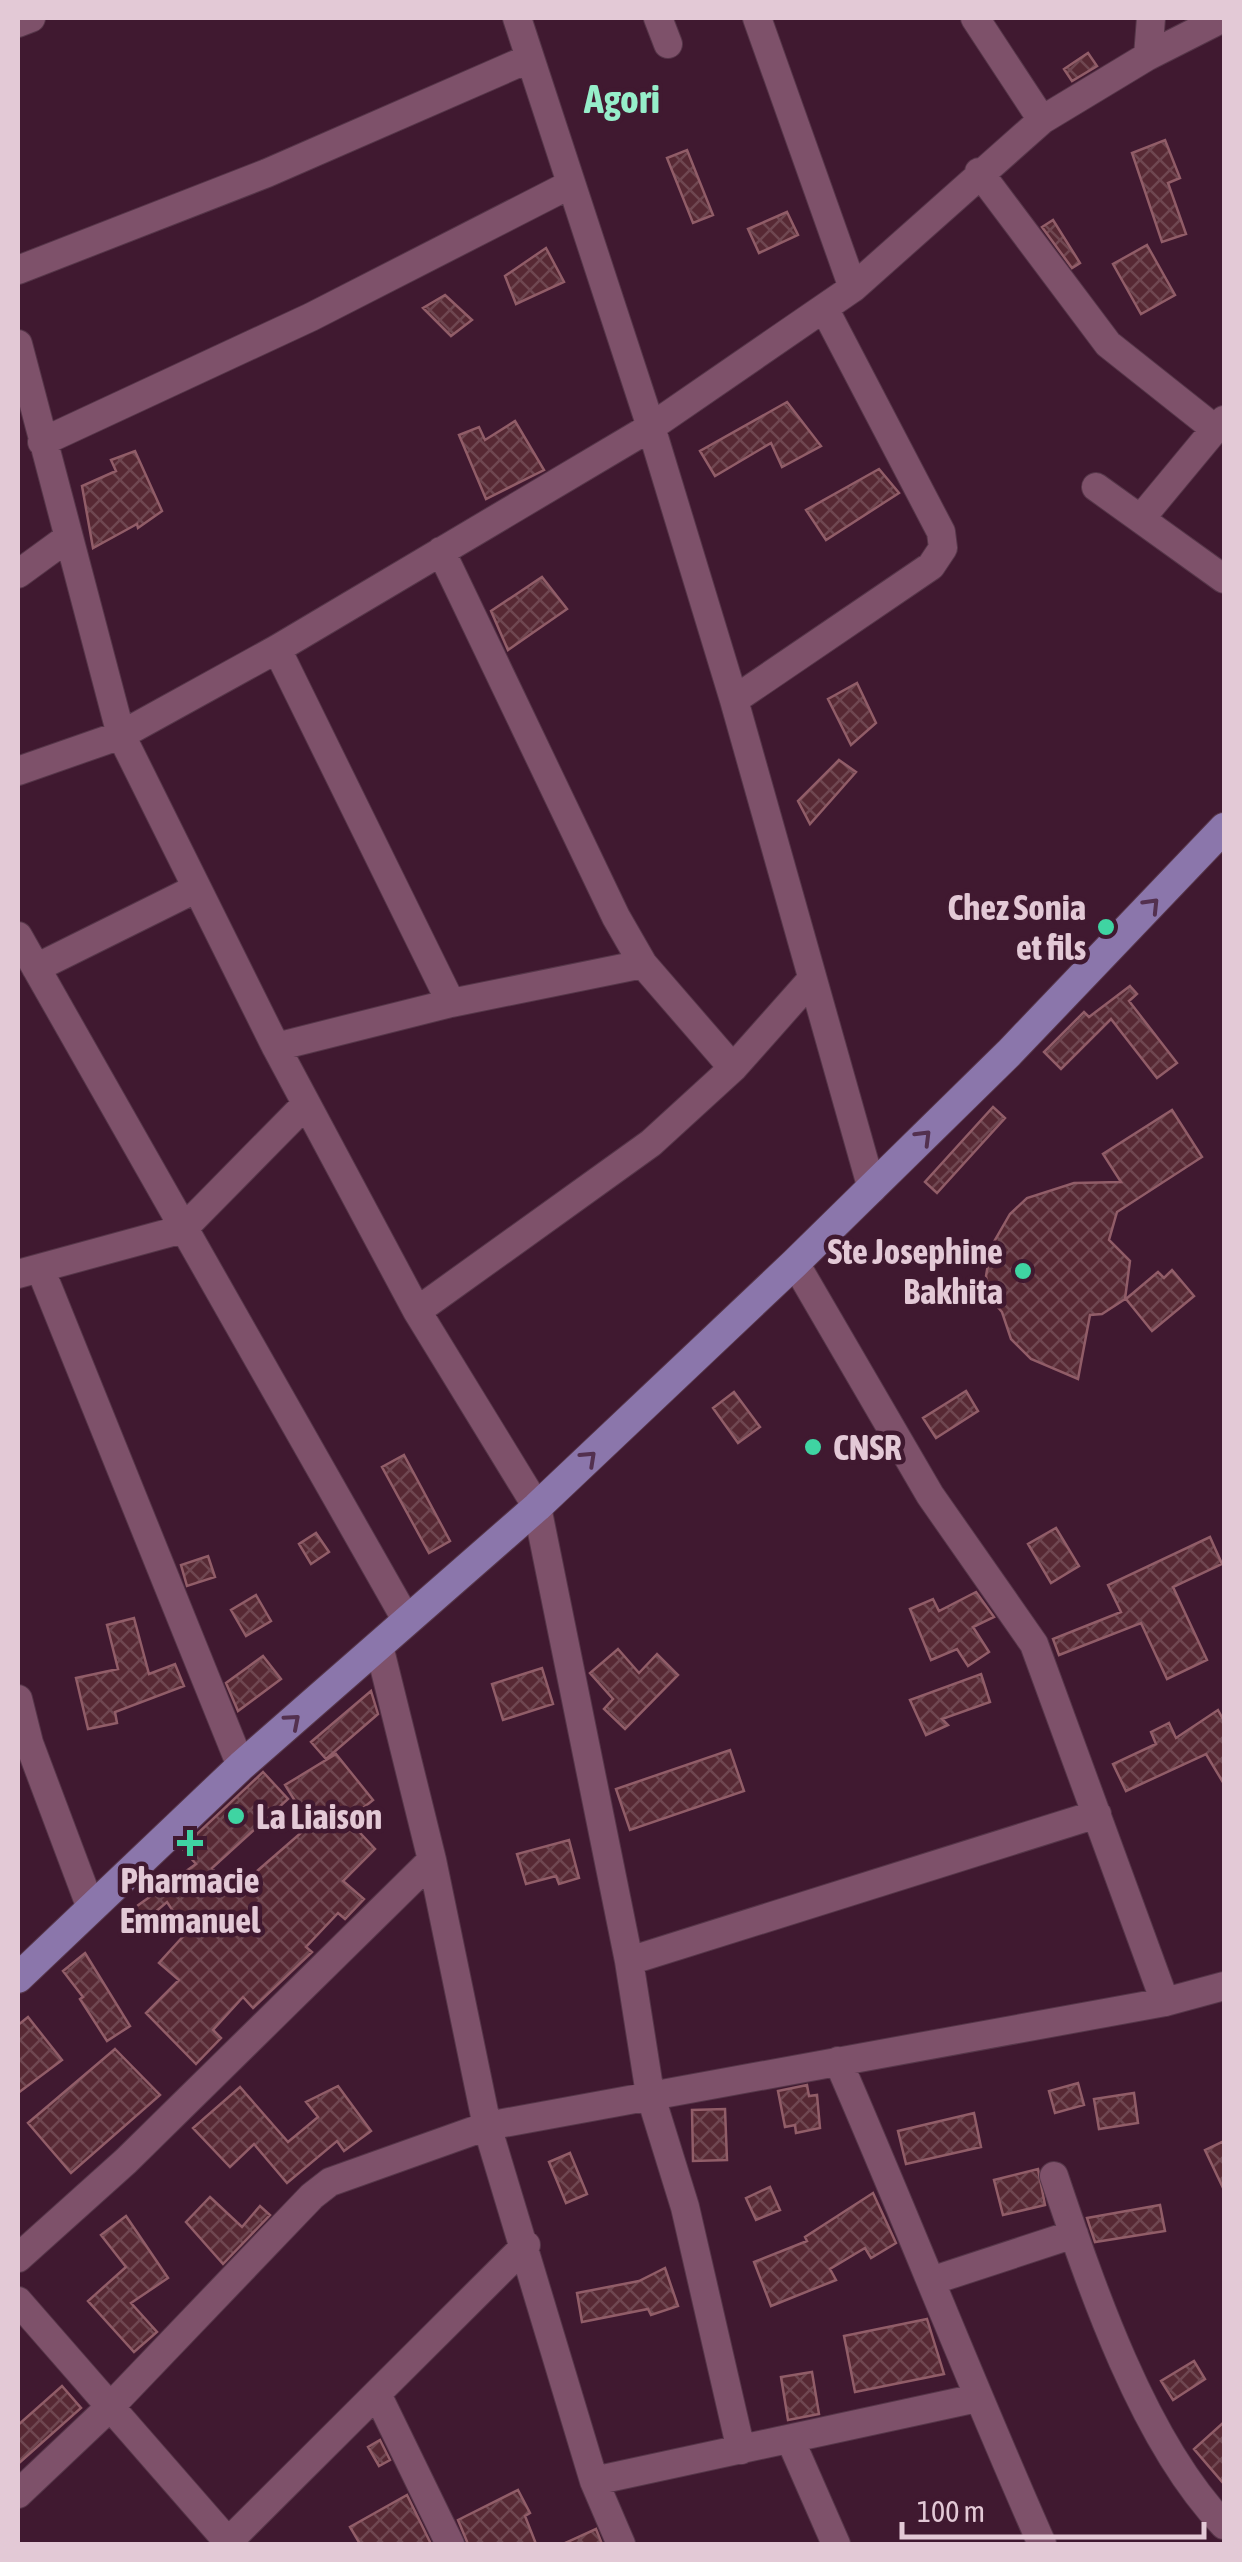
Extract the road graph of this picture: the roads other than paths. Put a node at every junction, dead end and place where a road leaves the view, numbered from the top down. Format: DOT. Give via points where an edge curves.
graph roads {
  1 [pos="30,18"];
  2 [pos="518,18"];
  3 [pos="757,18"];
  4 [pos="975,18"];
  5 [pos="1151,18"];
  6 [pos="1223,18"];
  7 [pos="18,22"];
  8 [pos="1148,56"];
  9 [pos="528,60"];
  10 [pos="1042,120"];
  11 [pos="980,172"];
  12 [pos="570,184"];
  13 [pos="18,270"];
  14 [pos="853,288"];
  15 [pos="824,308"];
  16 [pos="18,344"];
  17 [pos="1220,424"];
  18 [pos="651,427"];
  19 [pos="42,442"];
  20 [pos="1096,487"];
  21 [pos="1142,517"];
  22 [pos="66,540"];
  23 [pos="441,551"];
  24 [pos="18,574"];
  25 [pos="1224,580"];
  26 [pos="277,649"];
  27 [pos="734,700"];
  28 [pos="121,735"];
  29 [pos="18,771"];
  30 [pos="1224,828"];
  31 [pos="198,888"];
  32 [pos="18,936"];
  33 [pos="643,964"];
  34 [pos="36,968"];
  35 [pos="812,980"];
  36 [pos="451,1003"];
  37 [pos="276,1047"];
  38 [pos="732,1068"];
  39 [pos="306,1104"];
  40 [pos="872,1189"];
  41 [pos="183,1229"];
  42 [pos="795,1262"];
  43 [pos="29,1271"];
  44 [pos="417,1311"];
  45 [pos="537,1507"];
  46 [pos="408,1621"];
  47 [pos="379,1646"];
  48 [pos="18,1700"];
  49 [pos="23,1743"];
  50 [pos="241,1766"];
  51 [pos="1097,1814"];
  52 [pos="432,1860"];
  53 [pos="91,1908"];
  54 [pos="629,1961"];
  55 [pos="18,1978"];
  56 [pos="1224,1986"];
  57 [pos="1165,2002"];
  58 [pos="838,2062"];
  59 [pos="650,2094"];
  60 [pos="486,2126"];
  61 [pos="1054,2176"];
  62 [pos="1074,2234"];
  63 [pos="526,2245"];
  64 [pos="18,2258"];
  65 [pos="934,2280"];
  66 [pos="18,2302"];
  67 [pos="378,2396"];
  68 [pos="977,2398"];
  69 [pos="110,2406"];
  70 [pos="790,2439"];
  71 [pos="742,2450"];
  72 [pos="594,2481"];
  73 [pos="18,2494"];
  74 [pos="1224,2524"];
  75 [pos="228,2544"];
  76 [pos="450,2544"];
  77 [pos="621,2544"];
  78 [pos="836,2544"];
  79 [pos="1042,2544"];
  1 -- 7 [label="street"];
  2 -- 9 [label="street"];
  3 -- 14 [label="street"];
  4 -- 10 [label="street"];
  5 -- 8 [label="street"];
  6 -- 8 [label="street"];
  8 -- 10 [label="street"];
  9 -- 12 [label="street"];
  9 -- 13 [label="street" via="267,173"];
  10 -- 11 [label="street"];
  11 -- 14 [label="street"];
  11 -- 17 [label="street" via="1108,344"];
  12 -- 18 [label="street"];
  12 -- 19 [label="street" via="311,317"];
  14 -- 15 [label="street"];
  15 -- 18 [label="street"];
  15 -- 27 [label="street" via="941,532 943,548 931,566"];
  16 -- 19 [label="street"];
  17 -- 21 [label="street"];
  18 -- 23 [label="street"];
  18 -- 27 [label="street"];
  19 -- 22 [label="street"];
  20 -- 21 [label="street"];
  21 -- 25 [label="street"];
  22 -- 24 [label="street"];
  22 -- 28 [label="street"];
  23 -- 26 [label="street"];
  23 -- 33 [label="street"];
  26 -- 28 [label="street"];
  26 -- 36 [label="street"];
  27 -- 35 [label="street"];
  28 -- 29 [label="street"];
  28 -- 31 [label="street"];
  40 -- 30 [label="main road, one-way"];
  31 -- 34 [label="street"];
  31 -- 37 [label="street"];
  32 -- 34 [label="street"];
  33 -- 36 [label="street"];
  33 -- 38 [label="street"];
  34 -- 41 [label="street"];
  35 -- 38 [label="street"];
  35 -- 40 [label="street"];
  36 -- 37 [label="street"];
  37 -- 39 [label="street"];
  38 -- 44 [label="street" via="609,1178"];
  39 -- 41 [label="street"];
  39 -- 44 [label="street"];
  40 -- 42 [label="main road"];
  41 -- 43 [label="street"];
  41 -- 46 [label="street"];
  45 -- 42 [label="main road, one-way"];
  42 -- 51 [label="street" via="946,1520 1034,1644"];
  43 -- 50 [label="street"];
  44 -- 45 [label="street"];
  45 -- 46 [label="main road"];
  45 -- 54 [label="street"];
  46 -- 47 [label="main road"];
  50 -- 47 [label="main road, one-way"];
  47 -- 52 [label="street"];
  48 -- 49 [label="street"];
  49 -- 53 [label="street"];
  50 -- 53 [label="main road"];
  51 -- 54 [label="street"];
  51 -- 57 [label="street"];
  52 -- 60 [label="street"];
  52 -- 64 [label="street"];
  53 -- 55 [label="main road"];
  54 -- 59 [label="street"];
  56 -- 57 [label="street"];
  57 -- 58 [label="street"];
  58 -- 59 [label="street"];
  58 -- 65 [label="street"];
  59 -- 60 [label="street"];
  59 -- 71 [label="street" via="689,2224"];
  60 -- 63 [label="street"];
  60 -- 69 [label="street" via="320,2188"];
  61 -- 62 [label="street"];
  62 -- 65 [label="street"];
  62 -- 74 [label="street" via="1162,2438"];
  63 -- 67 [label="street"];
  63 -- 72 [label="street"];
  65 -- 68 [label="street"];
  66 -- 69 [label="street"];
  67 -- 75 [label="street"];
  67 -- 76 [label="street"];
  68 -- 70 [label="street"];
  68 -- 79 [label="street"];
  69 -- 73 [label="street"];
  69 -- 75 [label="street"];
  70 -- 71 [label="street"];
  70 -- 78 [label="street"];
  71 -- 72 [label="street"];
  72 -- 77 [label="street"];
}
